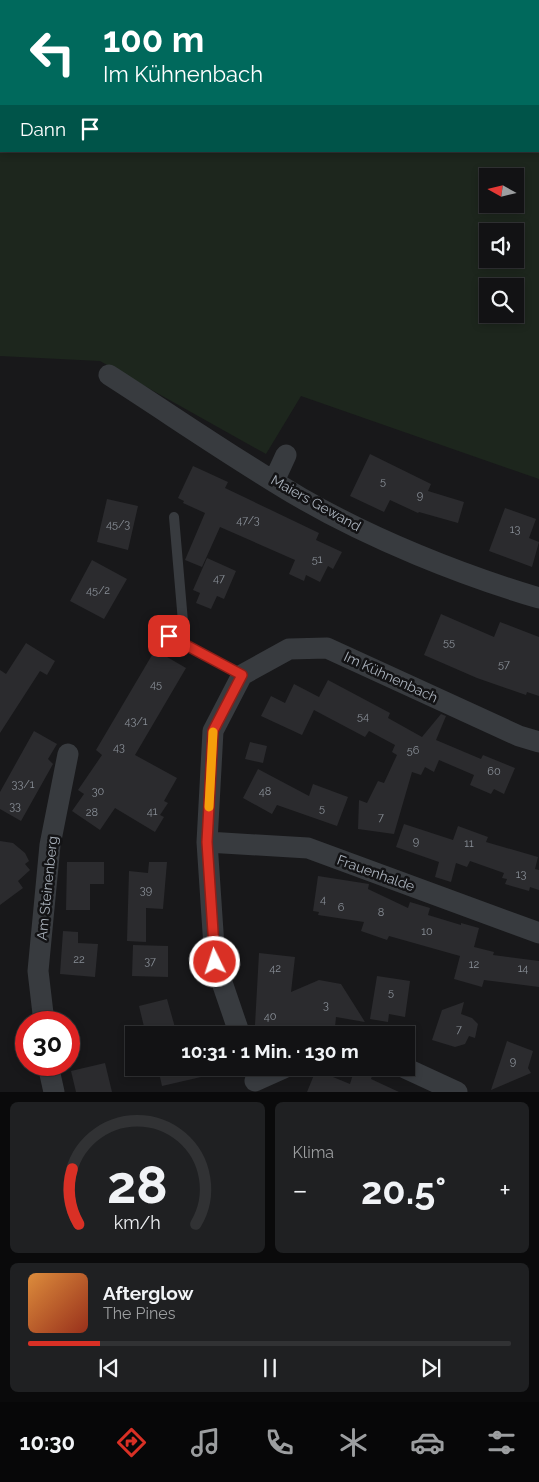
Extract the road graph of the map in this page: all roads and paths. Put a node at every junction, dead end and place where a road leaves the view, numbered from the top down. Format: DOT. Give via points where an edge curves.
graph roads {
  1 [pos="109,375"];
  2 [pos="286,454"];
  3 [pos="274,481"];
  4 [pos="174,517"];
  5 [pos="539,598"];
  6 [pos="153,628"];
  7 [pos="185,645"];
  8 [pos="242,675"];
  9 [pos="539,742"];
  10 [pos="68,754"];
  11 [pos="207,842"];
  12 [pos="539,934"];
  13 [pos="43,1011"];
  14 [pos="237,1026"];
  15 [pos="415,1073"];
  16 [pos="50,1076"];
  17 [pos="54,1092"];
  18 [pos="456,1092"];
  1 -- 3 [label="street, Maiers Gewand"];
  2 -- 3 [label="street"];
  3 -- 5 [label="street, Maiers Gewand" via="376,535"];
  4 -- 7 [label="lane"];
  6 -- 7 [label="lane"];
  7 -- 8 [label="lane"];
  8 -- 9 [label="street, Im Kühnenbach" via="289,649 327,648 519,736"];
  8 -- 11 [label="street" via="213,731"];
  10 -- 13 [label="street, Am Steinenberg" via="50,845 39,962"];
  11 -- 12 [label="street, Frauenhalde" via="308,848"];
  11 -- 14 [label="street" via="215,962"];
  15 -- 18 [label="street"];
  16 -- 17 [label="street"];
}
